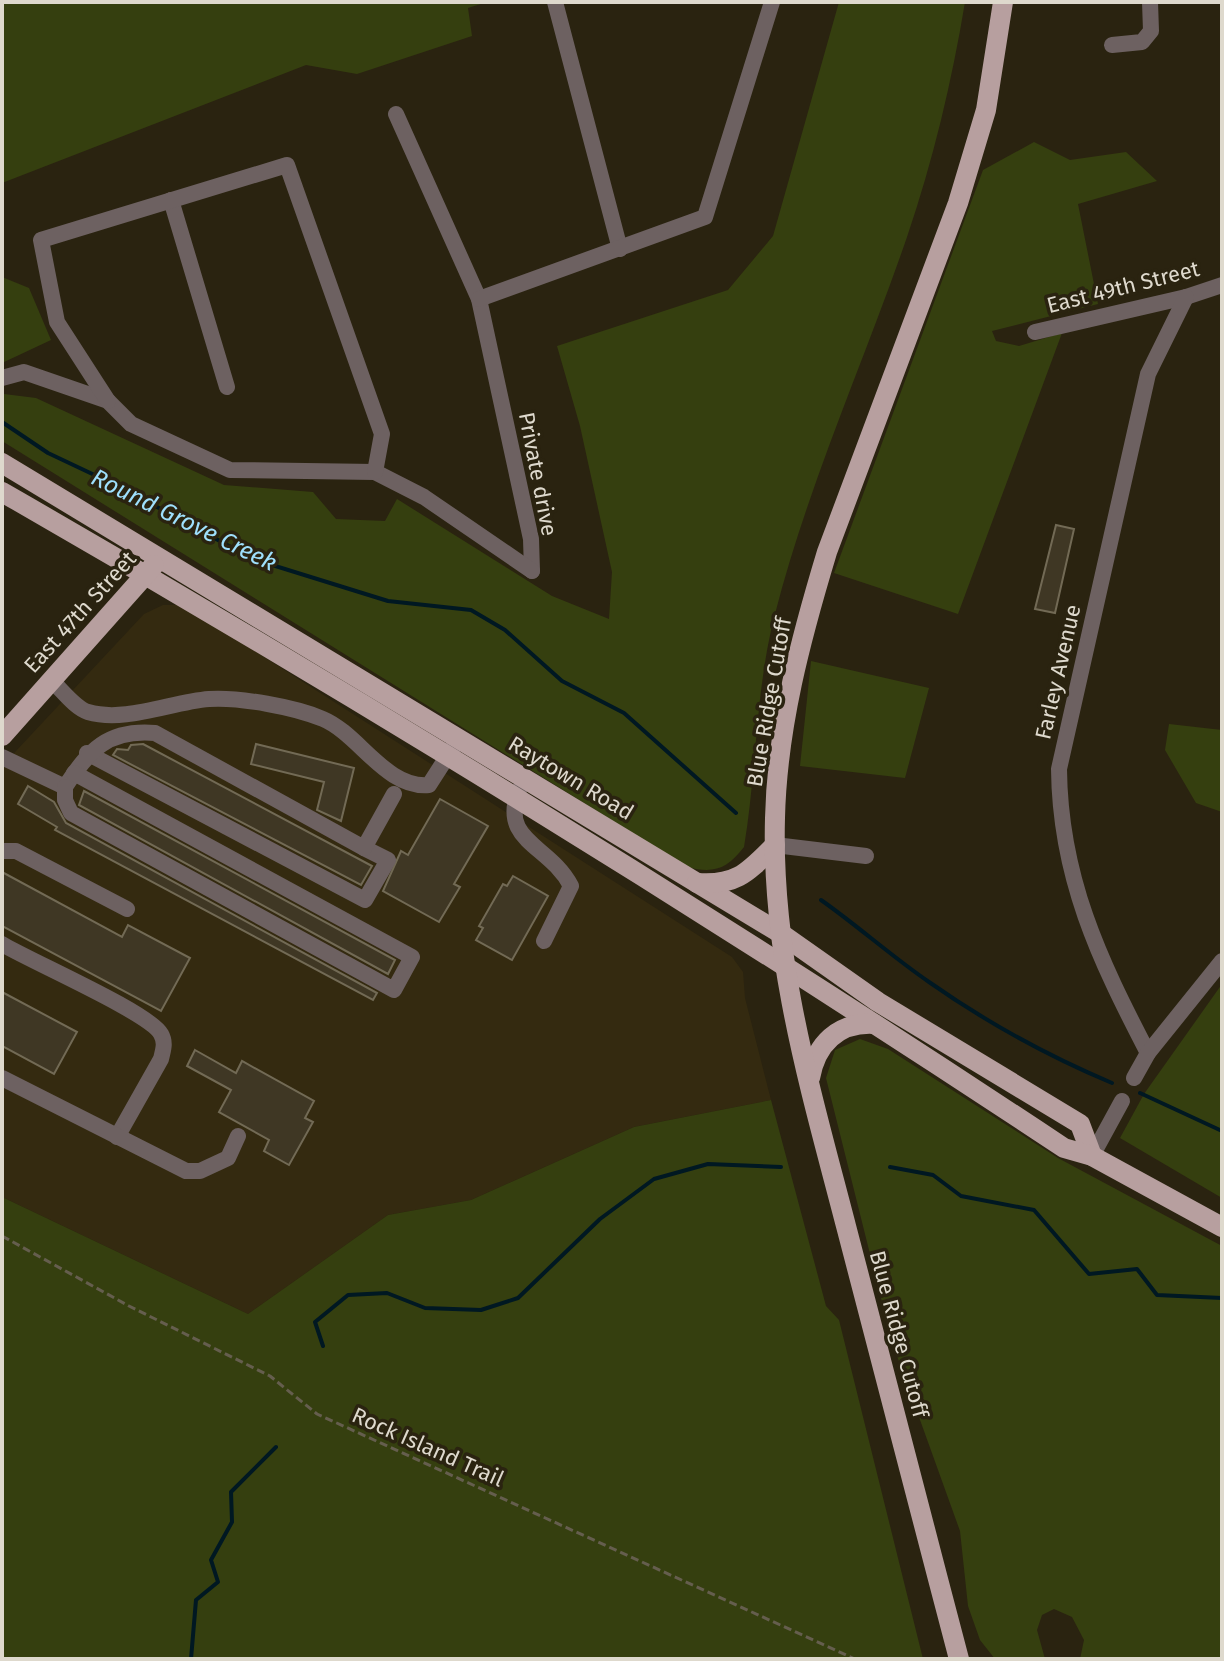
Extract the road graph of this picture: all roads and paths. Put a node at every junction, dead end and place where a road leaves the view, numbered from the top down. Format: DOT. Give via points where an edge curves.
graph roads {
  1 [pos="555,2"];
  2 [pos="772,2"];
  3 [pos="1003,2"];
  4 [pos="1150,2"];
  5 [pos="1112,45"];
  6 [pos="396,114"];
  7 [pos="171,200"];
  8 [pos="620,249"];
  9 [pos="1222,285"];
  10 [pos="1186,297"];
  11 [pos="479,299"];
  12 [pos="1035,332"];
  13 [pos="2,378"];
  14 [pos="227,387"];
  15 [pos="108,401"];
  16 [pos="2,463"];
  17 [pos="375,472"];
  18 [pos="2,492"];
  19 [pos="161,556"];
  20 [pos="148,574"];
  21 [pos="52,681"];
  22 [pos="2,736"];
  23 [pos="459,738"];
  24 [pos="87,753"];
  25 [pos="2,757"];
  26 [pos="448,757"];
  27 [pos="524,777"];
  28 [pos="69,780"];
  29 [pos="394,794"];
  30 [pos="515,798"];
  31 [pos="775,845"];
  32 [pos="364,848"];
  33 [pos="2,851"];
  34 [pos="866,856"];
  35 [pos="697,883"];
  36 [pos="127,909"];
  37 [pos="780,933"];
  38 [pos="544,941"];
  39 [pos="2,944"];
  40 [pos="1222,961"];
  41 [pos="783,962"];
  42 [pos="874,1024"];
  43 [pos="1148,1053"];
  44 [pos="2,1078"];
  45 [pos="1134,1078"];
  46 [pos="809,1082"];
  47 [pos="1122,1101"];
  48 [pos="238,1136"];
  49 [pos="117,1137"];
  50 [pos="1092,1156"];
  51 [pos="1222,1227"];
  52 [pos="2,1236"];
  53 [pos="855,1659"];
  54 [pos="959,1659"];
  1 -- 8 [label="street"];
  2 -- 8 [label="street" via="705,217"];
  3 -- 31 [label="main road, Blue Ridge Cutoff" via="986,110 958,203 810,608 779,760"];
  4 -- 5 [label="street" via="1151,31 1142,42"];
  6 -- 11 [label="street, Private drive"];
  7 -- 14 [label="street"];
  7 -- 15 [label="street, Private drive" via="41,240 57,322"];
  7 -- 17 [label="street, Private drive" via="287,165 382,434"];
  8 -- 11 [label="street"];
  9 -- 10 [label="street, East 49th Street"];
  10 -- 12 [label="street, East 49th Street"];
  10 -- 43 [label="street, Farley Avenue" via="1148,374 1059,769 1059,815 1082,916"];
  11 -- 17 [label="street, Private drive" via="531,539 532,571 424,497"];
  13 -- 15 [label="street, Private drive" via="24,372"];
  15 -- 17 [label="street, Private drive" via="131,424 230,470"];
  16 -- 19 [label="main road, Raytown Road"];
  18 -- 20 [label="main road, Raytown Road"];
  19 -- 20 [label="main road, East 47th Street"];
  19 -- 23 [label="main road, Raytown Road"];
  20 -- 21 [label="main road, East 47th Street"];
  20 -- 26 [label="main road, Raytown Road"];
  21 -- 22 [label="main road, East 47th Street"];
  21 -- 26 [label="street" via="84,711 104,715 211,699 253,702 324,719 400,779 418,786 429,785"];
  23 -- 26 [label="street"];
  23 -- 27 [label="main road, Raytown Road"];
  24 -- 28 [label="street"];
  24 -- 32 [label="street" via="136,731 155,733"];
  24 -- 32 [label="street" via="365,900 388,860"];
  25 -- 28 [label="street"];
  26 -- 30 [label="main road, Raytown Road"];
  27 -- 30 [label="street"];
  27 -- 35 [label="main road, Raytown Road"];
  28 -- 28 [label="street" via="65,800 71,813 394,990 412,957"];
  29 -- 32 [label="street"];
  30 -- 38 [label="street" via="514,826 563,871 571,886"];
  30 -- 41 [label="main road, Raytown Road"];
  31 -- 34 [label="street"];
  31 -- 35 [label="main road" via="742,876"];
  31 -- 37 [label="main road, Blue Ridge Cutoff"];
  33 -- 36 [label="street" via="16,851"];
  35 -- 37 [label="main road, Raytown Road"];
  37 -- 41 [label="main road, Blue Ridge Cutoff"];
  37 -- 50 [label="main road, Raytown Road" via="878,1002 1080,1124"];
  39 -- 49 [label="street" via="161,1032 161,1059"];
  40 -- 43 [label="street"];
  41 -- 42 [label="main road, Raytown Road"];
  41 -- 46 [label="main road, Blue Ridge Cutoff"];
  42 -- 46 [label="main road" via="847,1027 825,1041"];
  42 -- 50 [label="main road, Raytown Road" via="1064,1148"];
  43 -- 45 [label="street"];
  44 -- 49 [label="street"];
  46 -- 54 [label="main road, Blue Ridge Cutoff"];
  47 -- 50 [label="street"];
  48 -- 49 [label="street" via="228,1158 200,1171 186,1171"];
  50 -- 51 [label="main road, Raytown Road"];
  52 -- 53 [label="path, Rock Island Trail" via="270,1376 317,1414"];
}
